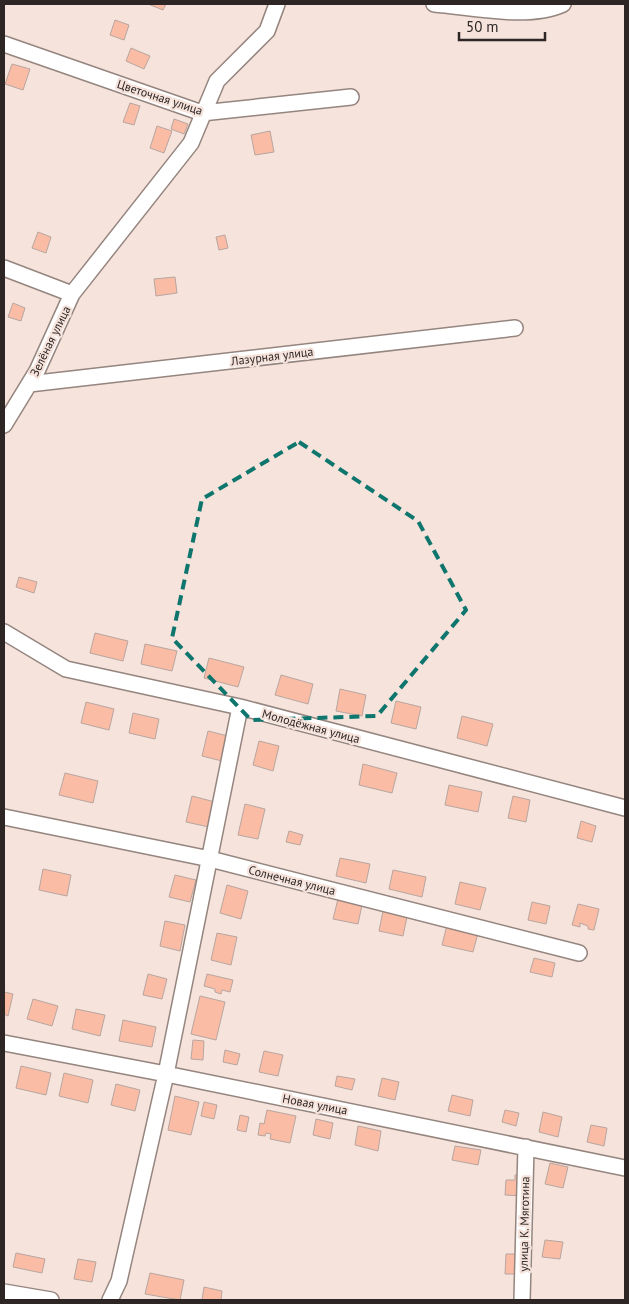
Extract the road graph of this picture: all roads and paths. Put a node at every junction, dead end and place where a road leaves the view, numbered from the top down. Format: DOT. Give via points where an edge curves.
graph roads {
  1 [pos="277,4"];
  2 [pos="434,4"];
  3 [pos="563,4"];
  4 [pos="4,44"];
  5 [pos="351,97"];
  6 [pos="202,113"];
  7 [pos="4,268"];
  8 [pos="72,294"];
  9 [pos="515,328"];
  10 [pos="29,384"];
  11 [pos="4,425"];
  12 [pos="4,632"];
  13 [pos="240,708"];
  14 [pos="625,808"];
  15 [pos="4,817"];
  16 [pos="210,859"];
  17 [pos="579,953"];
  18 [pos="4,1043"];
  19 [pos="166,1074"];
  20 [pos="526,1147"];
  21 [pos="625,1168"];
  22 [pos="4,1292"];
  23 [pos="51,1300"];
  24 [pos="110,1300"];
  25 [pos="522,1300"];
  1 -- 6 [label="street" via="267,31 217,81"];
  2 -- 3 [label="street" via="528,13"];
  4 -- 6 [label="street, Цветочная улица"];
  5 -- 6 [label="street, Цветочная улица"];
  6 -- 8 [label="street" via="191,143"];
  7 -- 8 [label="street, Зелёная улица"];
  8 -- 10 [label="street, Зелёная улица"];
  9 -- 10 [label="street, Лазурная улица"];
  10 -- 11 [label="street, Зелёная улица"];
  12 -- 13 [label="street, Молодёжная улица" via="66,669"];
  13 -- 14 [label="street, Молодёжная улица"];
  13 -- 16 [label="street"];
  15 -- 16 [label="street, Солнечная улица"];
  16 -- 17 [label="street, Солнечная улица"];
  16 -- 19 [label="street"];
  18 -- 19 [label="street, Новая улица"];
  19 -- 20 [label="street, Новая улица"];
  19 -- 24 [label="street" via="119,1281"];
  20 -- 21 [label="street, Новая улица"];
  20 -- 25 [label="street, улица К. Мяготина"];
  22 -- 23 [label="street"];
}
